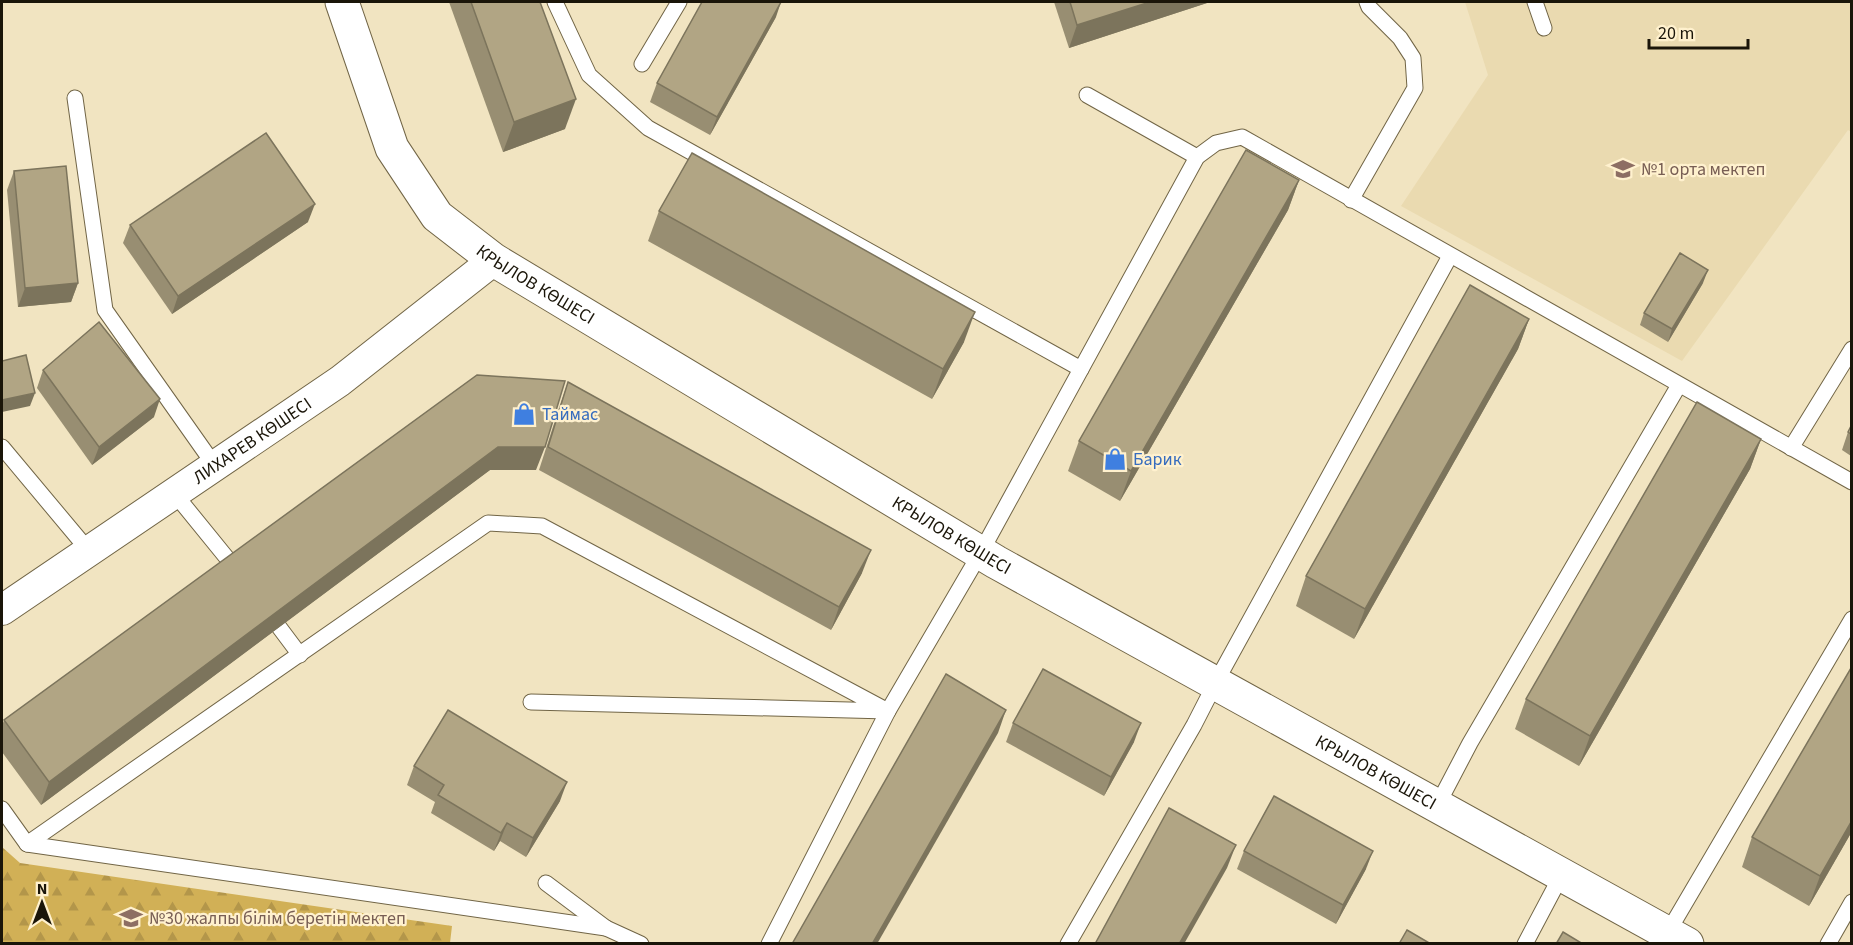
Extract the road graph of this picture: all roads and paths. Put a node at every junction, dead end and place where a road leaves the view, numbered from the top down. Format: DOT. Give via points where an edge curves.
graph roads {
  1 [pos="342,2"];
  2 [pos="555,2"];
  3 [pos="679,2"];
  4 [pos="1367,2"];
  5 [pos="1535,2"];
  6 [pos="1544,28"];
  7 [pos="642,64"];
  8 [pos="1087,95"];
  9 [pos="75,98"];
  10 [pos="1197,157"];
  11 [pos="1351,200"];
  12 [pos="1450,256"];
  13 [pos="494,260"];
  14 [pos="1851,349"];
  15 [pos="1081,369"];
  16 [pos="1679,385"];
  17 [pos="2,447"];
  18 [pos="1791,448"];
  19 [pos="214,466"];
  20 [pos="1851,482"];
  21 [pos="174,493"];
  22 [pos="89,551"];
  23 [pos="981,552"];
  24 [pos="235,568"];
  25 [pos="2,610"];
  26 [pos="1851,619"];
  27 [pos="279,627"];
  28 [pos="300,655"];
  29 [pos="1216,682"];
  30 [pos="531,702"];
  31 [pos="888,711"];
  32 [pos="1437,806"];
  33 [pos="2,809"];
  34 [pos="27,844"];
  35 [pos="1562,874"];
  36 [pos="546,883"];
  37 [pos="1851,902"];
  38 [pos="606,928"];
  39 [pos="1677,938"];
  40 [pos="641,944"];
  41 [pos="769,944"];
  42 [pos="1068,944"];
  43 [pos="1525,944"];
  44 [pos="1828,944"];
  1 -- 13 [label="main road, КРЫЛОВ КӨШЕСІ" via="392,148 437,216"];
  2 -- 15 [label="lane" via="589,75 648,128"];
  3 -- 7 [label="lane"];
  4 -- 11 [label="lane" via="1413,57 1415,88"];
  5 -- 6 [label="lane"];
  8 -- 10 [label="lane"];
  9 -- 19 [label="lane" via="105,310"];
  10 -- 11 [label="lane" via="1216,143 1242,137"];
  10 -- 15 [label="lane"];
  11 -- 12 [label="lane"];
  12 -- 16 [label="lane"];
  12 -- 29 [label="lane"];
  13 -- 19 [label="street, ЛИХАРЕВ КӨШЕСІ" via="340,381"];
  13 -- 23 [label="main road, КРЫЛОВ КӨШЕСІ"];
  14 -- 18 [label="lane"];
  15 -- 23 [label="lane"];
  16 -- 18 [label="lane"];
  16 -- 32 [label="lane"];
  17 -- 22 [label="lane"];
  18 -- 20 [label="lane"];
  19 -- 21 [label="street, ЛИХАРЕВ КӨШЕСІ"];
  21 -- 22 [label="street, ЛИХАРЕВ КӨШЕСІ"];
  21 -- 24 [label="lane"];
  22 -- 25 [label="street, ЛИХАРЕВ КӨШЕСІ"];
  23 -- 29 [label="main road, КРЫЛОВ КӨШЕСІ"];
  23 -- 31 [label="lane"];
  26 -- 39 [label="lane"];
  27 -- 28 [label="lane"];
  28 -- 31 [label="lane" via="488,524 542,526"];
  28 -- 34 [label="lane"];
  29 -- 32 [label="main road, КРЫЛОВ КӨШЕСІ"];
  29 -- 42 [label="lane"];
  30 -- 31 [label="lane"];
  31 -- 41 [label="lane"];
  32 -- 35 [label="main road, КРЫЛОВ КӨШЕСІ"];
  33 -- 34 [label="lane"];
  34 -- 38 [label="lane"];
  35 -- 39 [label="main road, КРЫЛОВ КӨШЕСІ"];
  35 -- 43 [label="lane"];
  36 -- 38 [label="lane"];
  37 -- 44 [label="lane"];
  38 -- 40 [label="lane"];
}
